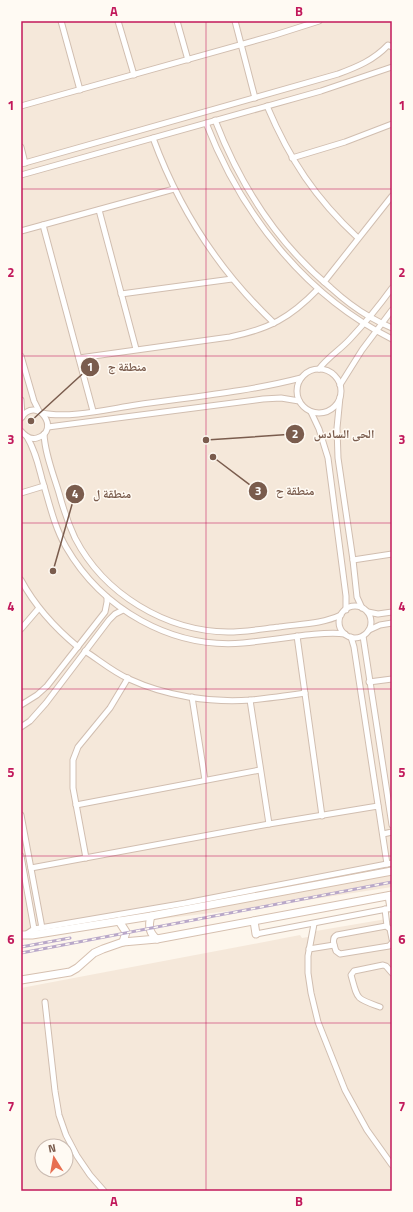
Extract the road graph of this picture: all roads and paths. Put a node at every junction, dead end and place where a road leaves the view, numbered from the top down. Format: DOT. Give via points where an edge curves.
graph roads {
  1 [pos="61,21"];
  2 [pos="118,21"];
  3 [pos="177,21"];
  4 [pos="235,21"];
  5 [pos="319,21"];
  6 [pos="241,45"];
  7 [pos="390,46"];
  8 [pos="188,60"];
  9 [pos="392,67"];
  10 [pos="134,75"];
  11 [pos="80,90"];
  12 [pos="255,98"];
  13 [pos="21,106"];
  14 [pos="267,106"];
  15 [pos="215,120"];
  16 [pos="206,123"];
  17 [pos="392,124"];
  18 [pos="153,138"];
  19 [pos="21,147"];
  20 [pos="292,158"];
  21 [pos="23,164"];
  22 [pos="21,175"];
  23 [pos="174,189"];
  24 [pos="392,196"];
  25 [pos="99,210"];
  26 [pos="43,225"];
  27 [pos="21,231"];
  28 [pos="358,238"];
  29 [pos="232,279"];
  30 [pos="324,282"];
  31 [pos="392,288"];
  32 [pos="318,289"];
  33 [pos="121,294"];
  34 [pos="392,310"];
  35 [pos="370,317"];
  36 [pos="274,323"];
  37 [pos="382,323"];
  38 [pos="364,324"];
  39 [pos="392,328"];
  40 [pos="376,331"];
  41 [pos="392,339"];
  42 [pos="136,349"];
  43 [pos="21,356"];
  44 [pos="79,358"];
  45 [pos="319,369"];
  46 [pos="301,378"];
  47 [pos="340,385"];
  48 [pos="340,397"];
  49 [pos="21,400"];
  50 [pos="299,401"];
  51 [pos="94,411"];
  52 [pos="41,412"];
  53 [pos="311,412"];
  54 [pos="21,417"];
  55 [pos="48,427"];
  56 [pos="21,431"];
  57 [pos="44,434"];
  58 [pos="26,437"];
  59 [pos="44,486"];
  60 [pos="21,493"];
  61 [pos="344,499"];
  62 [pos="333,501"];
  63 [pos="392,554"];
  64 [pos="353,560"];
  65 [pos="21,580"];
  66 [pos="106,597"];
  67 [pos="39,608"];
  68 [pos="362,608"];
  69 [pos="123,610"];
  70 [pos="346,610"];
  71 [pos="368,612"];
  72 [pos="392,612"];
  73 [pos="341,615"];
  74 [pos="392,623"];
  75 [pos="21,629"];
  76 [pos="369,630"];
  77 [pos="345,634"];
  78 [pos="297,636"];
  79 [pos="363,636"];
  80 [pos="351,637"];
  81 [pos="78,647"];
  82 [pos="85,651"];
  83 [pos="128,678"];
  84 [pos="392,679"];
  85 [pos="369,682"];
  86 [pos="305,693"];
  87 [pos="192,697"];
  88 [pos="250,700"];
  89 [pos="21,705"];
  90 [pos="21,727"];
  91 [pos="260,770"];
  92 [pos="205,780"];
  93 [pos="390,802"];
  94 [pos="76,805"];
  95 [pos="378,806"];
  96 [pos="21,815"];
  97 [pos="322,816"];
  98 [pos="269,824"];
  99 [pos="392,825"];
  100 [pos="392,832"];
  101 [pos="383,834"];
  102 [pos="21,856"];
  103 [pos="86,858"];
  104 [pos="390,863"];
  105 [pos="31,868"];
  106 [pos="22,871"];
  107 [pos="392,871"];
  108 [pos="390,895"];
  109 [pos="389,909"];
  110 [pos="151,916"];
  111 [pos="119,921"];
  112 [pos="254,921"];
  113 [pos="314,924"];
  114 [pos="387,926"];
  115 [pos="42,928"];
  116 [pos="34,929"];
  117 [pos="256,934"];
  118 [pos="22,936"];
  119 [pos="392,938"];
  120 [pos="157,939"];
  121 [pos="123,942"];
  122 [pos="392,943"];
  123 [pos="334,945"];
  124 [pos="309,949"];
  125 [pos="392,973"];
  126 [pos="21,980"];
  127 [pos="45,1002"];
  128 [pos="380,1007"];
  129 [pos="392,1165"];
  130 [pos="104,1191"];
  1 -- 11 [label="street"];
  2 -- 10 [label="street"];
  3 -- 8 [label="street"];
  4 -- 6 [label="street"];
  5 -- 6 [label="street"];
  6 -- 8 [label="street"];
  6 -- 12 [label="street"];
  7 -- 12 [label="street" via="359,67"];
  8 -- 10 [label="street"];
  9 -- 14 [label="street"];
  10 -- 11 [label="street"];
  11 -- 13 [label="street"];
  12 -- 21 [label="street"];
  14 -- 15 [label="street"];
  14 -- 20 [label="street"];
  15 -- 16 [label="street"];
  15 -- 30 [label="street" via="232,160 265,217 292,251"];
  16 -- 18 [label="street"];
  16 -- 32 [label="street" via="224,165 247,206 287,258"];
  17 -- 20 [label="street"];
  18 -- 22 [label="street"];
  18 -- 23 [label="street"];
  19 -- 21 [label="street"];
  20 -- 28 [label="street" via="319,198"];
  23 -- 25 [label="street"];
  23 -- 29 [label="street" via="202,239"];
  24 -- 28 [label="street"];
  25 -- 26 [label="street"];
  25 -- 33 [label="street"];
  26 -- 27 [label="street"];
  26 -- 44 [label="street"];
  28 -- 30 [label="street"];
  29 -- 33 [label="street"];
  29 -- 36 [label="street"];
  30 -- 35 [label="street"];
  31 -- 35 [label="street"];
  32 -- 36 [label="street" via="290,314"];
  32 -- 38 [label="street"];
  33 -- 42 [label="street"];
  34 -- 37 [label="street"];
  35 -- 37 [label="street"];
  35 -- 38 [label="street"];
  36 -- 42 [label="street" via="230,337"];
  37 -- 39 [label="street"];
  37 -- 40 [label="street"];
  38 -- 40 [label="street"];
  38 -- 45 [label="street"];
  40 -- 41 [label="street"];
  40 -- 47 [label="street"];
  42 -- 44 [label="street"];
  43 -- 52 [label="street" via="34,402"];
  44 -- 51 [label="street"];
  45 -- 46 [label="street" via="307,372"];
  45 -- 47 [label="street" via="334,375"];
  46 -- 50 [label="street" via="297,389"];
  46 -- 51 [label="street" via="256,388"];
  47 -- 48 [label="street"];
  48 -- 53 [label="street" via="327,412"];
  48 -- 61 [label="street" via="337,443"];
  49 -- 54 [label="street"];
  50 -- 53 [label="street"];
  50 -- 55 [label="street" via="263,399"];
  51 -- 52 [label="street" via="64,415"];
  52 -- 54 [label="street" via="31,410"];
  52 -- 55 [label="street" via="47,419"];
  53 -- 62 [label="street" via="325,448"];
  55 -- 57 [label="street"];
  56 -- 58 [label="street"];
  57 -- 58 [label="street" via="38,438"];
  57 -- 73 [label="street" via="63,508 76,539 94,567 106,580 146,610 161,618 193,628 227,632 323,621"];
  58 -- 59 [label="street" via="34,451"];
  59 -- 60 [label="street"];
  59 -- 66 [label="street" via="52,516 66,546 84,573"];
  61 -- 62 [label="street"];
  61 -- 64 [label="street"];
  62 -- 70 [label="street" via="347,599"];
  63 -- 64 [label="street"];
  64 -- 68 [label="street" via="357,597"];
  65 -- 67 [label="street"];
  66 -- 69 [label="street"];
  66 -- 81 [label="street" via="105,612"];
  67 -- 75 [label="street"];
  67 -- 81 [label="street"];
  68 -- 70 [label="street" via="354,606"];
  68 -- 71 [label="street"];
  69 -- 78 [label="street" via="165,632 203,641 241,643"];
  69 -- 82 [label="street" via="112,617"];
  70 -- 73 [label="street"];
  71 -- 72 [label="street"];
  71 -- 76 [label="street" via="371,621"];
  73 -- 77 [label="street" via="341,628"];
  74 -- 76 [label="street"];
  76 -- 79 [label="street"];
  77 -- 78 [label="street"];
  77 -- 80 [label="street"];
  78 -- 86 [label="street"];
  79 -- 80 [label="street"];
  79 -- 85 [label="street"];
  80 -- 95 [label="street"];
  81 -- 89 [label="street" via="47,686"];
  82 -- 83 [label="street"];
  82 -- 90 [label="street" via="46,703"];
  83 -- 87 [label="street" via="165,692"];
  83 -- 94 [label="street" via="110,708 75,753 72,775"];
  84 -- 85 [label="street"];
  85 -- 93 [label="street"];
  86 -- 88 [label="street"];
  86 -- 97 [label="street"];
  87 -- 88 [label="street"];
  87 -- 92 [label="street"];
  88 -- 91 [label="street"];
  91 -- 92 [label="street"];
  91 -- 98 [label="street"];
  92 -- 94 [label="street"];
  93 -- 99 [label="street"];
  94 -- 103 [label="street"];
  95 -- 97 [label="street"];
  95 -- 101 [label="street"];
  96 -- 105 [label="street"];
  97 -- 98 [label="street"];
  98 -- 103 [label="street"];
  100 -- 101 [label="street"];
  101 -- 104 [label="street"];
  102 -- 106 [label="street"];
  103 -- 105 [label="street"];
  104 -- 115 [label="street"];
  105 -- 115 [label="street"];
  106 -- 116 [label="street"];
  107 -- 110 [label="main road"];
  108 -- 109 [label="main road"];
  108 -- 112 [label="main road"];
  109 -- 113 [label="street"];
  109 -- 114 [label="street"];
  110 -- 111 [label="main road"];
  110 -- 120 [label="main road" via="149,928"];
  111 -- 118 [label="main road"];
  111 -- 121 [label="main road" via="126,932"];
  112 -- 117 [label="main road"];
  112 -- 120 [label="main road"];
  113 -- 117 [label="street"];
  113 -- 124 [label="street"];
  114 -- 119 [label="street"];
  114 -- 123 [label="street" via="337,934"];
  115 -- 116 [label="street"];
  116 -- 118 [label="street"];
  120 -- 121 [label="main road"];
  121 -- 126 [label="main road" via="94,953 70,972"];
  122 -- 123 [label="street" via="389,946 341,954 336,952"];
  123 -- 124 [label="street"];
  124 -- 129 [label="street" via="308,973 318,1022 345,1090 367,1130"];
  125 -- 128 [label="street" via="382,965 354,971 351,975 357,996"];
  127 -- 130 [label="street" via="59,1115 77,1156"];
}
